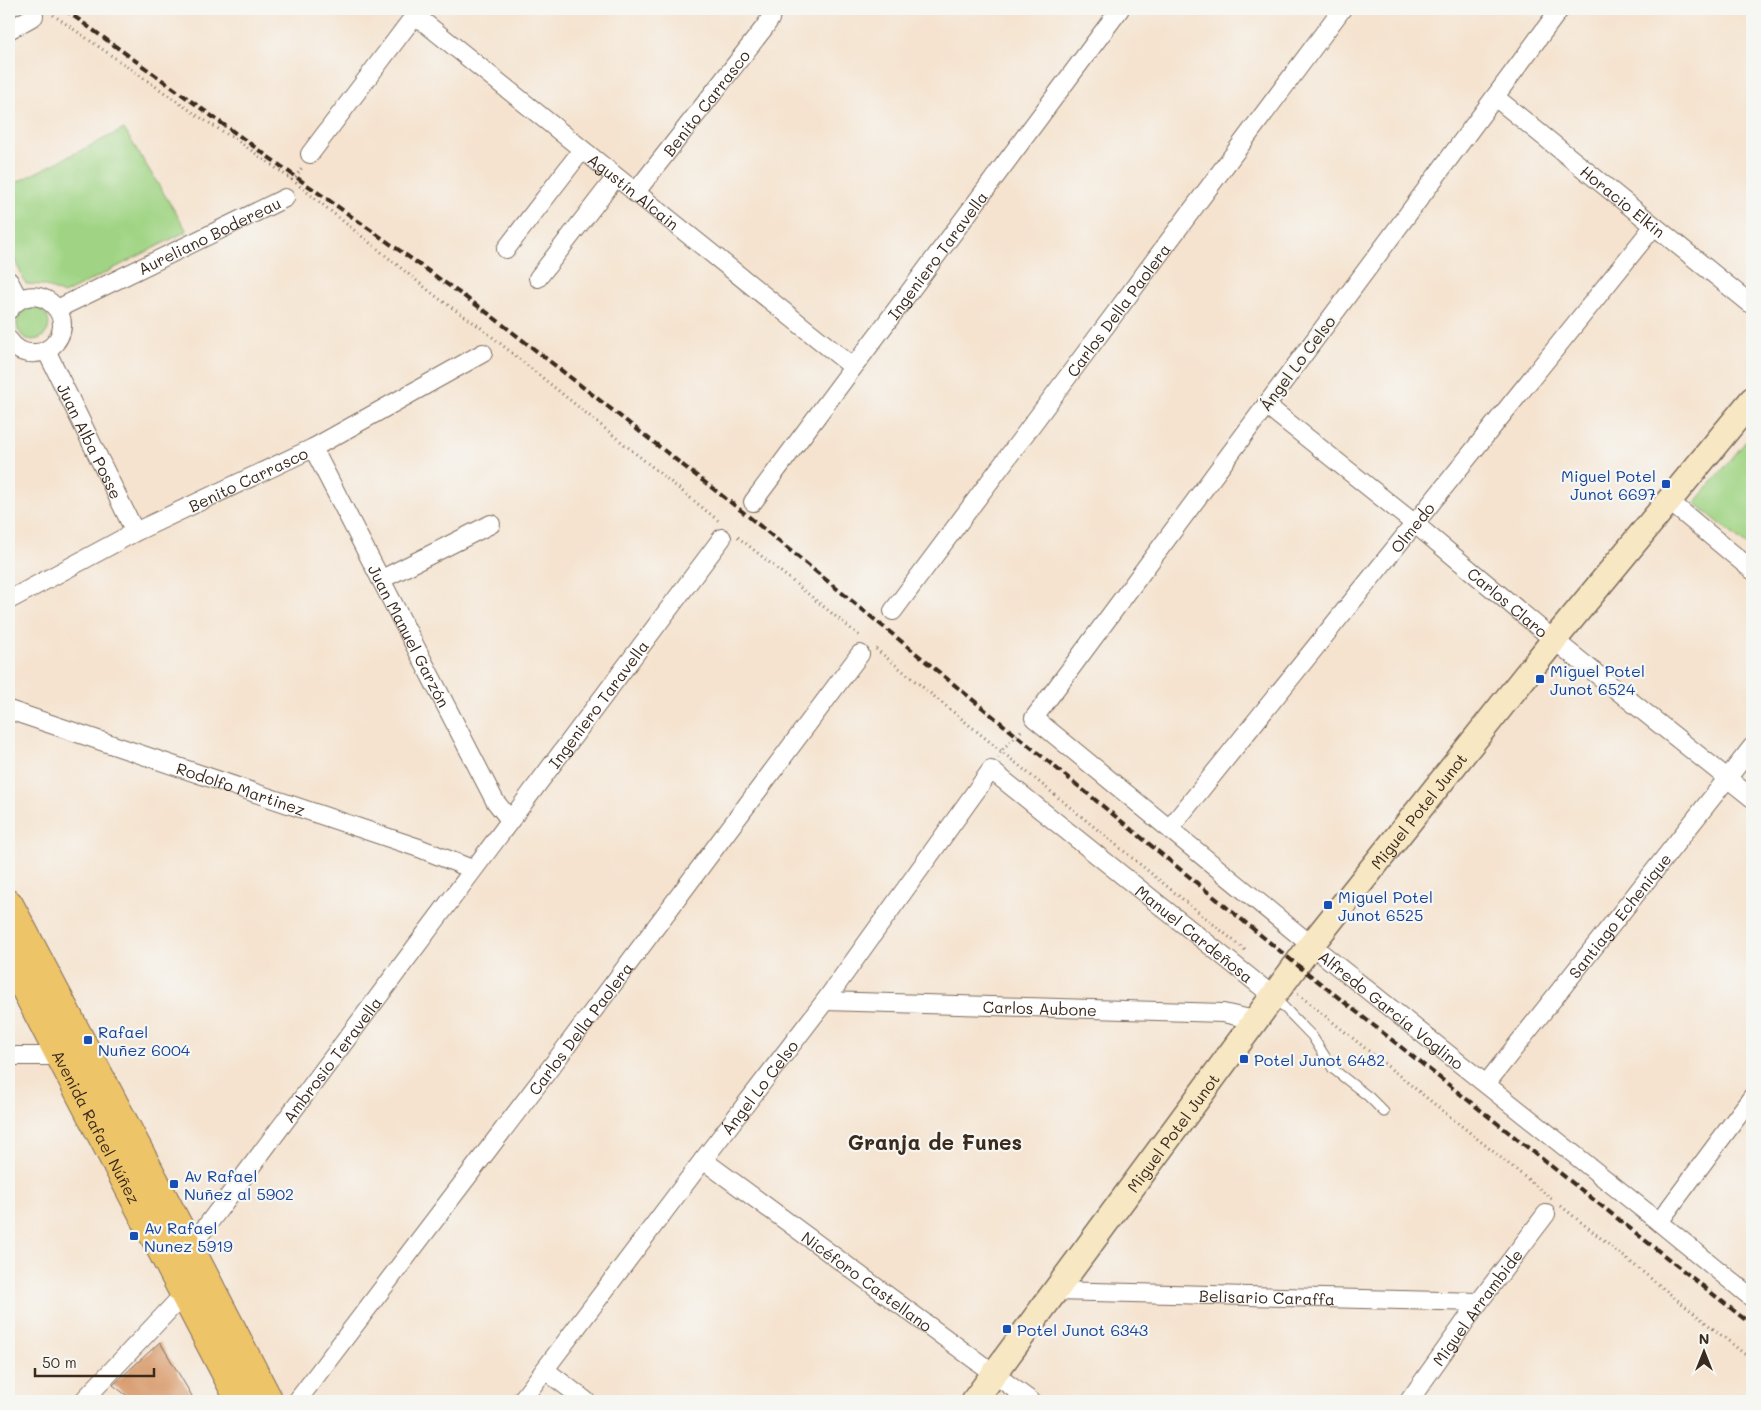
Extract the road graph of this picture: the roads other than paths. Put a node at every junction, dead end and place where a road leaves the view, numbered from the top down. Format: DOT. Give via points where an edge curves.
graph roads {
  1 [pos="772,9"];
  2 [pos="1120,9"];
  3 [pos="1342,9"];
  4 [pos="1560,9"];
  5 [pos="39,12"];
  6 [pos="416,12"];
  7 [pos="9,30"];
  8 [pos="1495,97"];
  9 [pos="582,150"];
  10 [pos="310,154"];
  11 [pos="616,177"];
  12 [pos="635,193"];
  13 [pos="285,198"];
  14 [pos="1654,226"];
  15 [pos="506,249"];
  16 [pos="538,278"];
  17 [pos="9,281"];
  18 [pos="14,305"];
  19 [pos="1752,305"];
  20 [pos="57,309"];
  21 [pos="9,340"];
  22 [pos="46,350"];
  23 [pos="483,353"];
  24 [pos="853,367"];
  25 [pos="1752,400"];
  26 [pos="1266,405"];
  27 [pos="313,448"];
  28 [pos="1670,501"];
  29 [pos="754,502"];
  30 [pos="491,524"];
  31 [pos="1415,524"];
  32 [pos="135,532"];
  33 [pos="727,532"];
  34 [pos="1752,570"];
  35 [pos="382,579"];
  36 [pos="9,600"];
  37 [pos="893,611"];
  38 [pos="1554,640"];
  39 [pos="865,646"];
  40 [pos="9,710"];
  41 [pos="1034,718"];
  42 [pos="1752,747"];
  43 [pos="991,770"];
  44 [pos="1727,778"];
  45 [pos="1752,798"];
  46 [pos="510,820"];
  47 [pos="1170,828"];
  48 [pos="472,869"];
  49 [pos="9,904"];
  50 [pos="1311,945"];
  51 [pos="9,958"];
  52 [pos="1279,989"];
  53 [pos="825,1001"];
  54 [pos="1255,1020"];
  55 [pos="9,1056"];
  56 [pos="60,1056"];
  57 [pos="1486,1084"];
  58 [pos="1752,1097"];
  59 [pos="1384,1112"];
  60 [pos="703,1160"];
  61 [pos="1553,1206"];
  62 [pos="1659,1222"];
  63 [pos="190,1248"];
  64 [pos="1056,1291"];
  65 [pos="184,1294"];
  66 [pos="1752,1298"];
  67 [pos="1478,1302"];
  68 [pos="545,1370"];
  69 [pos="994,1374"];
  70 [pos="83,1401"];
  71 [pos="240,1401"];
  72 [pos="269,1401"];
  73 [pos="297,1401"];
  74 [pos="521,1401"];
  75 [pos="586,1401"];
  76 [pos="974,1401"];
  77 [pos="1031,1401"];
  78 [pos="1409,1401"];
  1 -- 12 [label="street, Benito Carrasco" via="764,28"];
  2 -- 24 [label="street, Ingeniero Taravella"];
  3 -- 37 [label="street, Carlos Della Paolera"];
  4 -- 8 [label="street, Ángel Lo Celso"];
  5 -- 7 [label="street"];
  6 -- 9 [label="street, Agustín Alcain"];
  6 -- 10 [label="street"];
  8 -- 14 [label="street, Horacio Elkin"];
  8 -- 26 [label="street, Ángel Lo Celso"];
  9 -- 11 [label="street, Agustín Alcain"];
  9 -- 15 [label="street"];
  11 -- 12 [label="street, Agustín Alcain"];
  11 -- 16 [label="street"];
  12 -- 24 [label="street, Agustín Alcain"];
  13 -- 20 [label="street, Aureliano Bodereau"];
  14 -- 19 [label="street, Horacio Elkin"];
  14 -- 31 [label="street, Olmedo"];
  17 -- 18 [label="street"];
  18 -- 20 [label="street" via="25,297 40,297"];
  20 -- 22 [label="street" via="62,322 60,336"];
  21 -- 22 [label="street" via="23,352"];
  22 -- 32 [label="street, Juan Alba Posse"];
  23 -- 27 [label="street, Benito Carrasco"];
  24 -- 29 [label="street, Ingeniero Taravella"];
  25 -- 28 [label="main road, Miguel Potel Junot"];
  26 -- 31 [label="street, Carlos Claro"];
  26 -- 41 [label="street, Ángel Lo Celso"];
  27 -- 32 [label="street, Benito Carrasco"];
  27 -- 35 [label="street, Juan Manuel Garzón"];
  28 -- 34 [label="street"];
  28 -- 38 [label="main road, Miguel Potel Junot"];
  30 -- 35 [label="street"];
  31 -- 38 [label="street, Carlos Claro"];
  31 -- 47 [label="street, Olmedo"];
  32 -- 36 [label="street, Benito Carrasco"];
  33 -- 46 [label="street, Ingeniero Taravella"];
  35 -- 46 [label="street, Juan Manuel Garzón" via="495,801"];
  38 -- 44 [label="street, Carlos Claro"];
  38 -- 50 [label="main road, Miguel Potel Junot"];
  39 -- 73 [label="street, Carlos Della Paolera"];
  40 -- 48 [label="street, Rodolfo Martinez" via="410,845"];
  41 -- 47 [label="street, Alfredo García Voglino"];
  42 -- 44 [label="street, Santiago Echenique"];
  43 -- 52 [label="street, Manuel Cardeñosa"];
  43 -- 53 [label="street, Ángel Lo Celso"];
  44 -- 45 [label="street, Carlos Claro"];
  44 -- 57 [label="street, Santiago Echenique"];
  46 -- 48 [label="street, Ingeniero Taravella"];
  47 -- 50 [label="street, Alfredo García Voglino"];
  48 -- 63 [label="street, Ambrosio Teravella"];
  49 -- 63 [label="main road, Avenida Rafael Núñez"];
  50 -- 52 [label="main road, Miguel Potel Junot"];
  50 -- 57 [label="street, Alfredo García Voglino"];
  51 -- 56 [label="main road, Avenida Rafael Núñez"];
  52 -- 54 [label="main road, Miguel Potel Junot"];
  52 -- 59 [label="lane, Manuel Cardeñosa" via="1333,1069"];
  53 -- 54 [label="street, Carlos Aubone" via="1223,1014"];
  53 -- 60 [label="street, Ángel Lo Celso"];
  54 -- 64 [label="main road, Miguel Potel Junot"];
  55 -- 56 [label="street"];
  56 -- 65 [label="main road, Avenida Rafael Núñez"];
  57 -- 62 [label="street, Alfredo García Voglino"];
  58 -- 62 [label="street"];
  60 -- 68 [label="street, Ángel Lo Celso"];
  60 -- 69 [label="street, Nicéforo Castellano"];
  61 -- 67 [label="street, Miguel Arrambide"];
  62 -- 66 [label="street, Alfredo García Voglino"];
  63 -- 72 [label="main road, Avenida Rafael Núñez"];
  64 -- 67 [label="street, Belisario Caraffa"];
  64 -- 69 [label="main road, Miguel Potel Junot"];
  65 -- 70 [label="street"];
  65 -- 71 [label="main road, Avenida Rafael Núñez"];
  67 -- 78 [label="street, Miguel Arrambide"];
  68 -- 74 [label="street, Ángel Lo Celso"];
  68 -- 75 [label="street"];
  69 -- 76 [label="main road, Miguel Potel Junot"];
  69 -- 77 [label="street, Nicéforo Castellano"];
}
